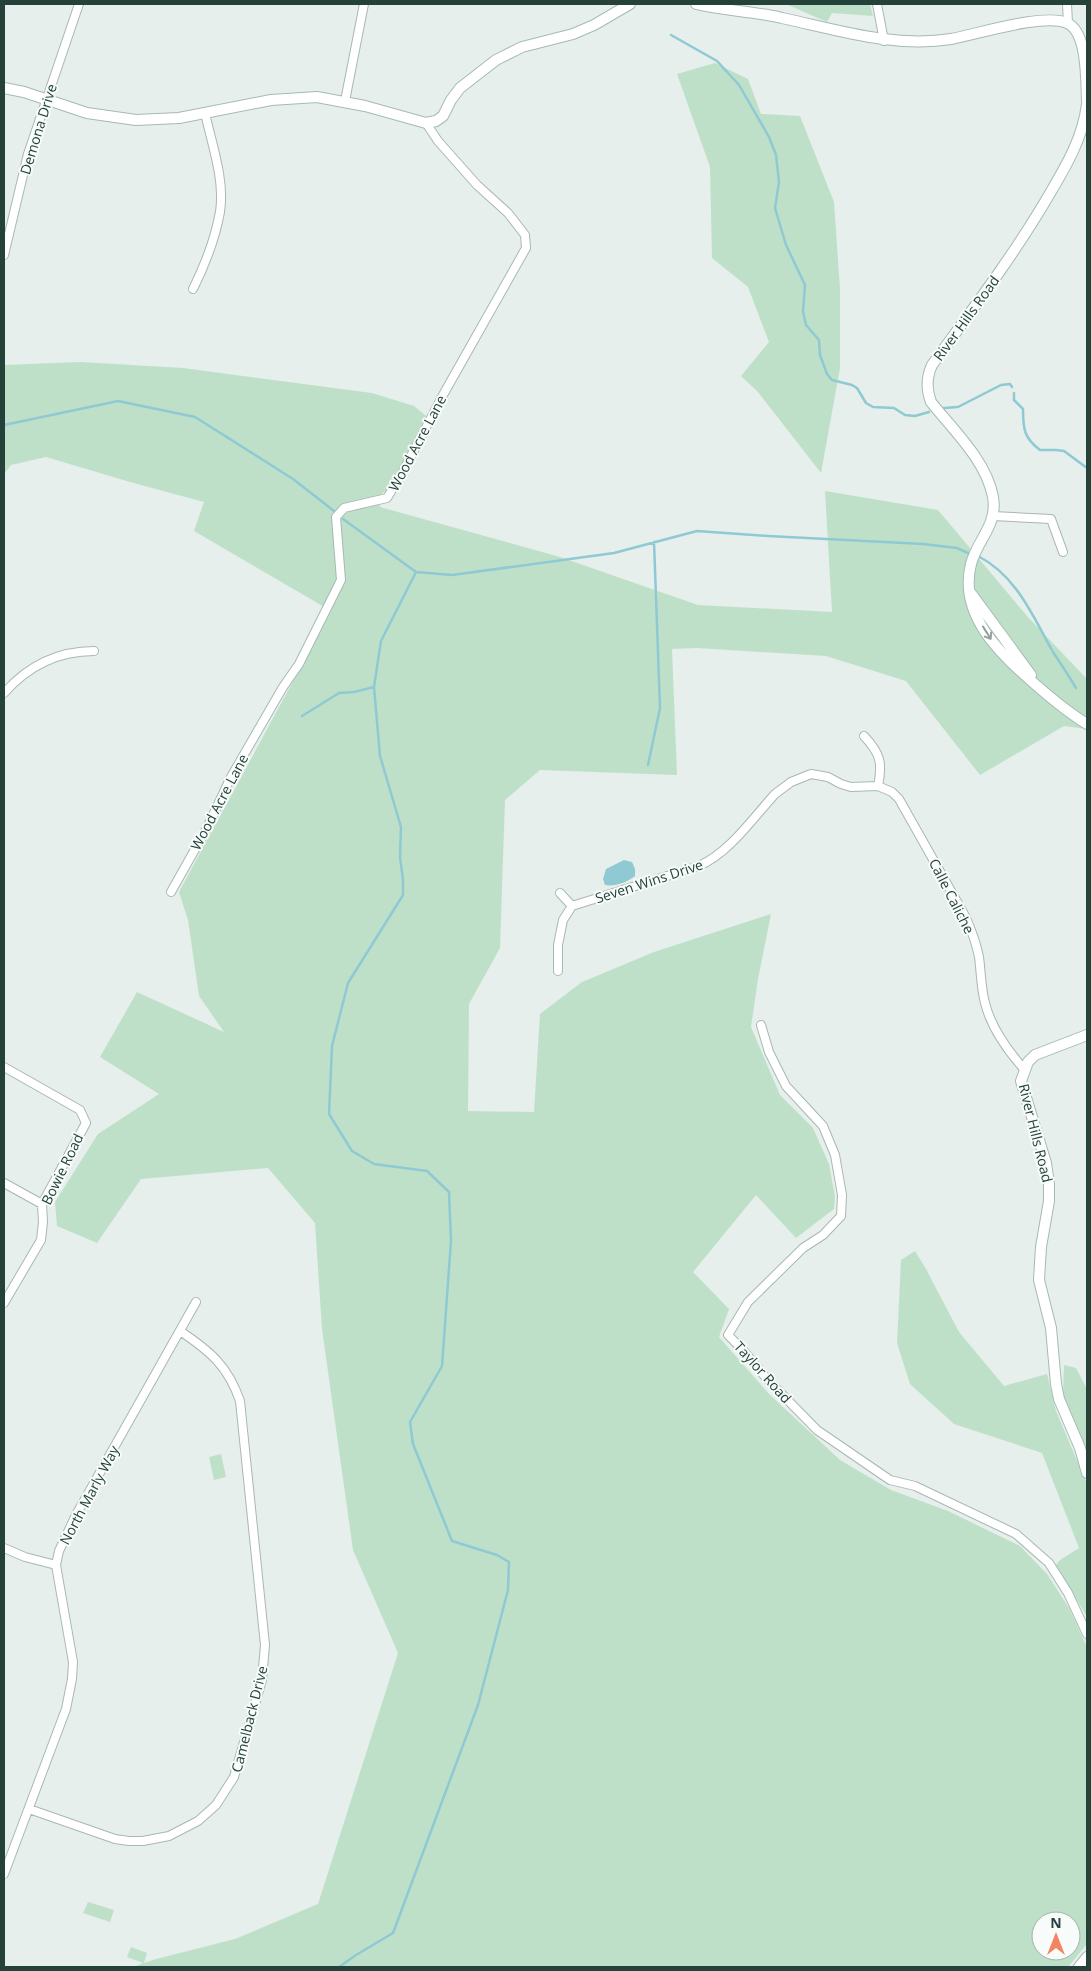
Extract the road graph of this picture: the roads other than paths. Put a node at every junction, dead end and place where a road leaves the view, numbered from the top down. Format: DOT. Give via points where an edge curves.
graph roads {
  1 [pos="79,4"];
  2 [pos="364,4"];
  3 [pos="630,4"];
  4 [pos="696,4"];
  5 [pos="877,4"];
  6 [pos="1068,4"];
  7 [pos="1068,23"];
  8 [pos="884,41"];
  9 [pos="4,88"];
  10 [pos="46,99"];
  11 [pos="345,101"];
  12 [pos="1087,102"];
  13 [pos="205,113"];
  14 [pos="426,123"];
  15 [pos="4,256"];
  16 [pos="193,289"];
  17 [pos="993,516"];
  18 [pos="1063,552"];
  19 [pos="94,651"];
  20 [pos="4,693"];
  21 [pos="1087,724"];
  22 [pos="864,736"];
  23 [pos="878,786"];
  24 [pos="171,892"];
  25 [pos="560,893"];
  26 [pos="572,906"];
  27 [pos="558,971"];
  28 [pos="761,1025"];
  29 [pos="1087,1035"];
  30 [pos="4,1067"];
  31 [pos="1024,1070"];
  32 [pos="4,1183"];
  33 [pos="42,1204"];
  34 [pos="196,1302"];
  35 [pos="4,1303"];
  36 [pos="180,1331"];
  37 [pos="1087,1473"];
  38 [pos="4,1548"];
  39 [pos="56,1565"];
  40 [pos="1087,1634"];
  41 [pos="28,1809"];
  42 [pos="4,1874"];
  43 [pos="1087,1957"];
  44 [pos="1079,1967"];
  1 -- 10 [label="street, Demona Drive"];
  2 -- 11 [label="street"];
  3 -- 14 [label="street" via="573,34 509,52 460,88 443,116"];
  4 -- 8 [label="street" via="780,17"];
  5 -- 8 [label="street"];
  6 -- 7 [label="street, River Hills Road"];
  7 -- 8 [label="street" via="1044,21 949,39"];
  7 -- 12 [label="street, River Hills Road" via="1075,30 1083,52"];
  9 -- 10 [label="street"];
  10 -- 13 [label="street" via="87,113 136,120"];
  10 -- 15 [label="street, Demona Drive" via="28,154"];
  11 -- 13 [label="street" via="291,98"];
  11 -- 14 [label="street"];
  12 -- 17 [label="street, River Hills Road" via="1085,121 1076,146 1045,202 928,373 930,402 980,466 993,496"];
  13 -- 16 [label="street" via="218,172 220,212 207,260"];
  14 -- 24 [label="street, Wood Acre Lane" via="476,185 508,213 525,235 526,248 387,498 344,508 336,517 341,580 299,664 231,777"];
  17 -- 18 [label="street" via="1051,519"];
  17 -- 21 [label="street, River Hills Road" via="972,561 968,589 1040,688"];
  19 -- 20 [label="street" via="68,653 48,660 26,672"];
  22 -- 23 [label="street" via="879,757 881,772"];
  23 -- 26 [label="street, Seven Wins Drive" via="851,787 828,777 802,776 782,786 712,860"];
  23 -- 31 [label="street, Calle Caliche" via="899,799 965,916 978,956 989,1015 1014,1059"];
  25 -- 26 [label="street"];
  26 -- 27 [label="street" via="563,920"];
  28 -- 40 [label="street, Taylor Road" via="769,1052 786,1086 826,1133 835,1155 842,1195 841,1216 748,1302 728,1335 817,1430 890,1480 916,1486 1016,1534 1049,1563 1068,1592"];
  29 -- 31 [label="street, River Hills Road" via="1035,1055"];
  30 -- 33 [label="street, Bowie Road" via="80,1110 86,1123"];
  31 -- 37 [label="street, River Hills Road" via="1022,1088 1041,1146 1049,1184 1039,1280 1051,1328 1059,1399"];
  32 -- 33 [label="street"];
  33 -- 35 [label="street, Bowie Road" via="41,1240"];
  34 -- 36 [label="street, North Marly Way"];
  36 -- 39 [label="street, North Marly Way" via="76,1515"];
  36 -- 41 [label="street, Camelback Drive" via="216,1358 231,1378 240,1401 264,1653 262,1680 234,1777 225,1794 207,1814 186,1829 143,1841 115,1839"];
  38 -- 39 [label="street"];
  39 -- 41 [label="street, North Marly Way" via="72,1646 72,1679 66,1709"];
  41 -- 42 [label="street, North Marly Way"];
  43 -- 44 [label="street"];
}
